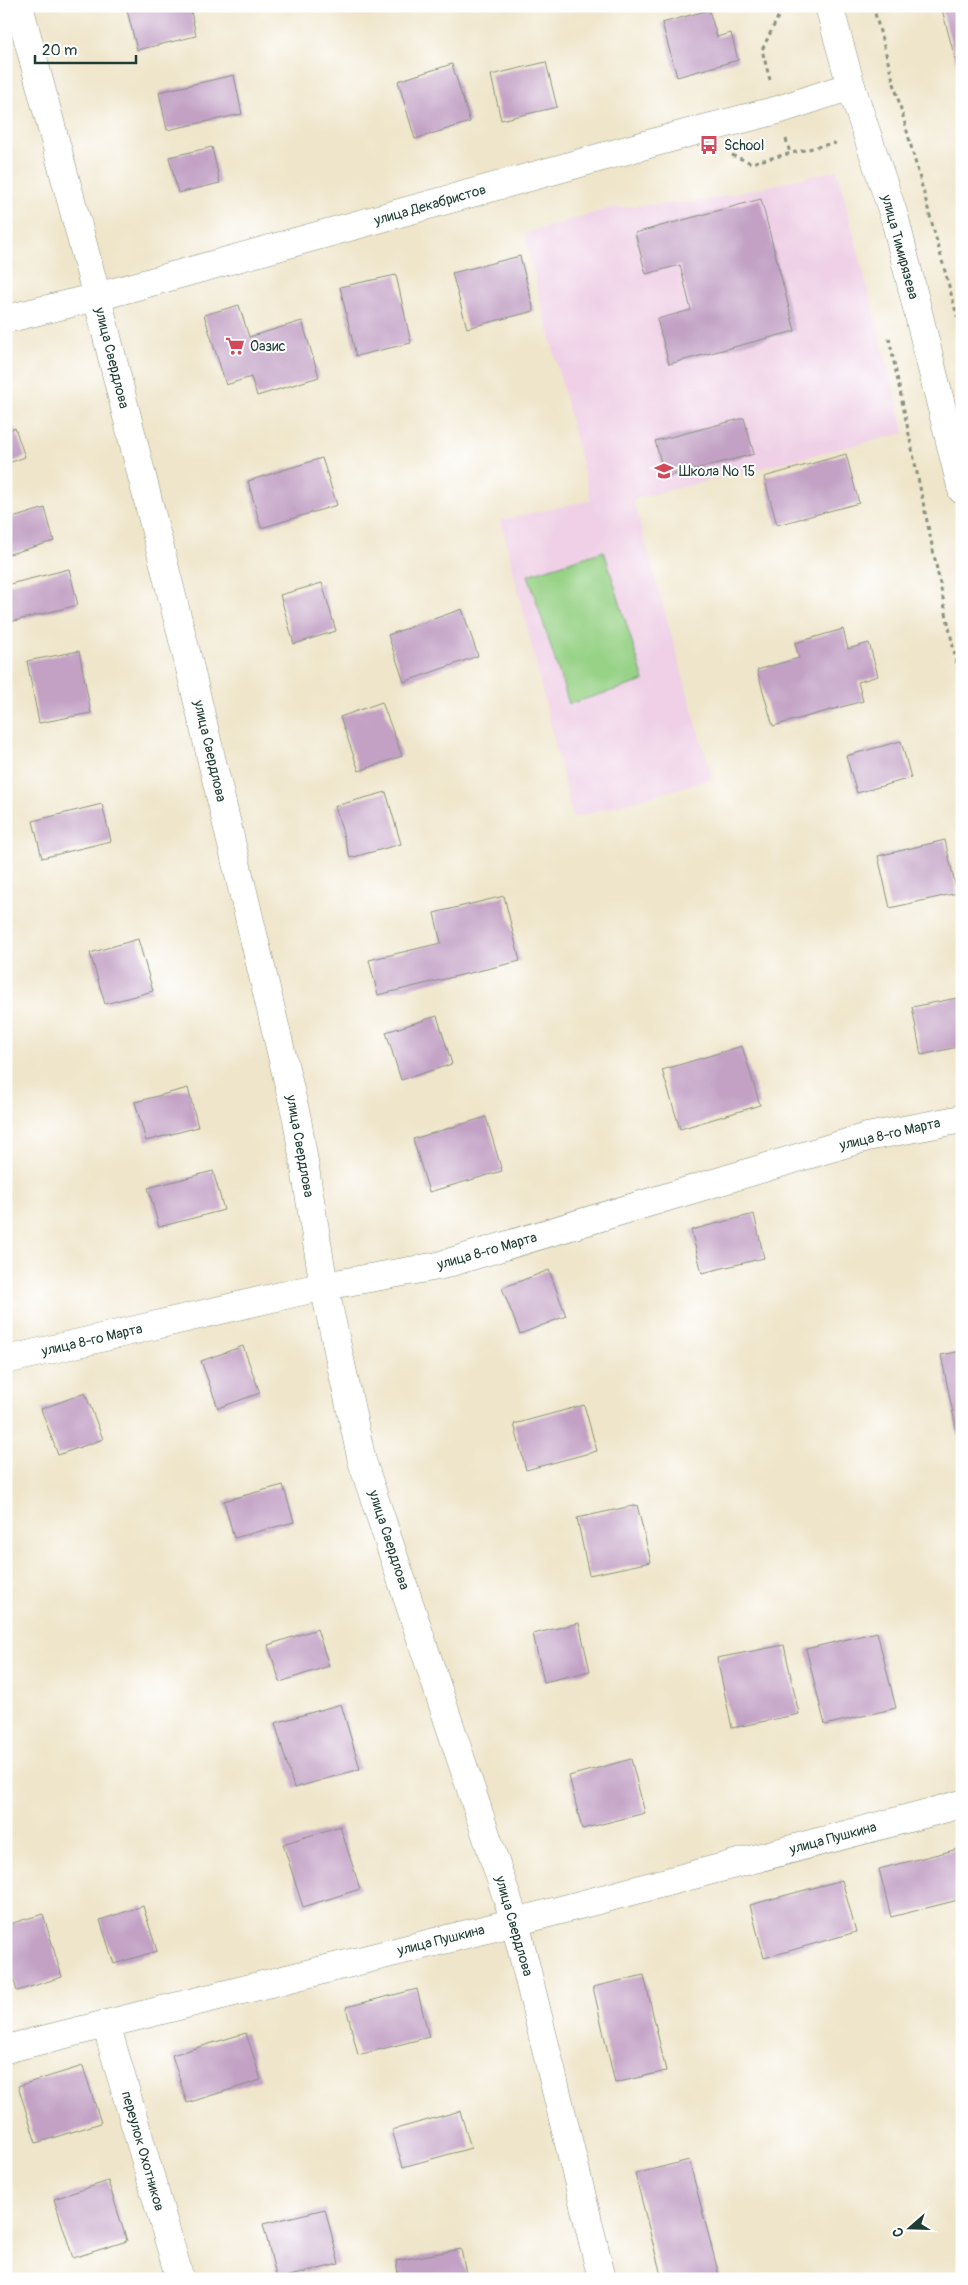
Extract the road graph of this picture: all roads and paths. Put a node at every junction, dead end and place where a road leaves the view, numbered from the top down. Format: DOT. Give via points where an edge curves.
graph roads {
  1 [pos="19,6"];
  2 [pos="829,6"];
  3 [pos="873,6"];
  4 [pos="851,86"];
  5 [pos="840,146"];
  6 [pos="726,152"];
  7 [pos="97,297"];
  8 [pos="6,319"];
  9 [pos="888,333"];
  10 [pos="962,334"];
  11 [pos="962,490"];
  12 [pos="962,690"];
  13 [pos="962,1119"];
  14 [pos="324,1286"];
  15 [pos="6,1360"];
  16 [pos="962,1804"];
  17 [pos="515,1922"];
  18 [pos="106,2024"];
  19 [pos="6,2049"];
  20 [pos="180,2279"];
  21 [pos="602,2279"];
  1 -- 7 [label="street, улица Свердлова"];
  2 -- 4 [label="street, улица Тимирязева"];
  3 -- 10 [label="path"];
  4 -- 7 [label="street, улица Декабристов" via="778,110"];
  4 -- 11 [label="street, улица Тимирязева" via="895,219"];
  5 -- 6 [label="path" via="833,143 751,163"];
  7 -- 8 [label="street, улица Декабристов"];
  7 -- 14 [label="street, улица Свердлова" via="186,652 297,1119"];
  9 -- 12 [label="path"];
  13 -- 14 [label="street, улица 8-го Марта" via="867,1136 438,1266"];
  14 -- 15 [label="street, улица 8-го Марта"];
  14 -- 17 [label="street, улица Свердлова" via="362,1461"];
  16 -- 17 [label="street, улица Пушкина"];
  17 -- 18 [label="street, улица Пушкина"];
  17 -- 21 [label="street, улица Свердлова"];
  18 -- 19 [label="street, улица Пушкина"];
  18 -- 20 [label="street, переулок Охотников"];
}
